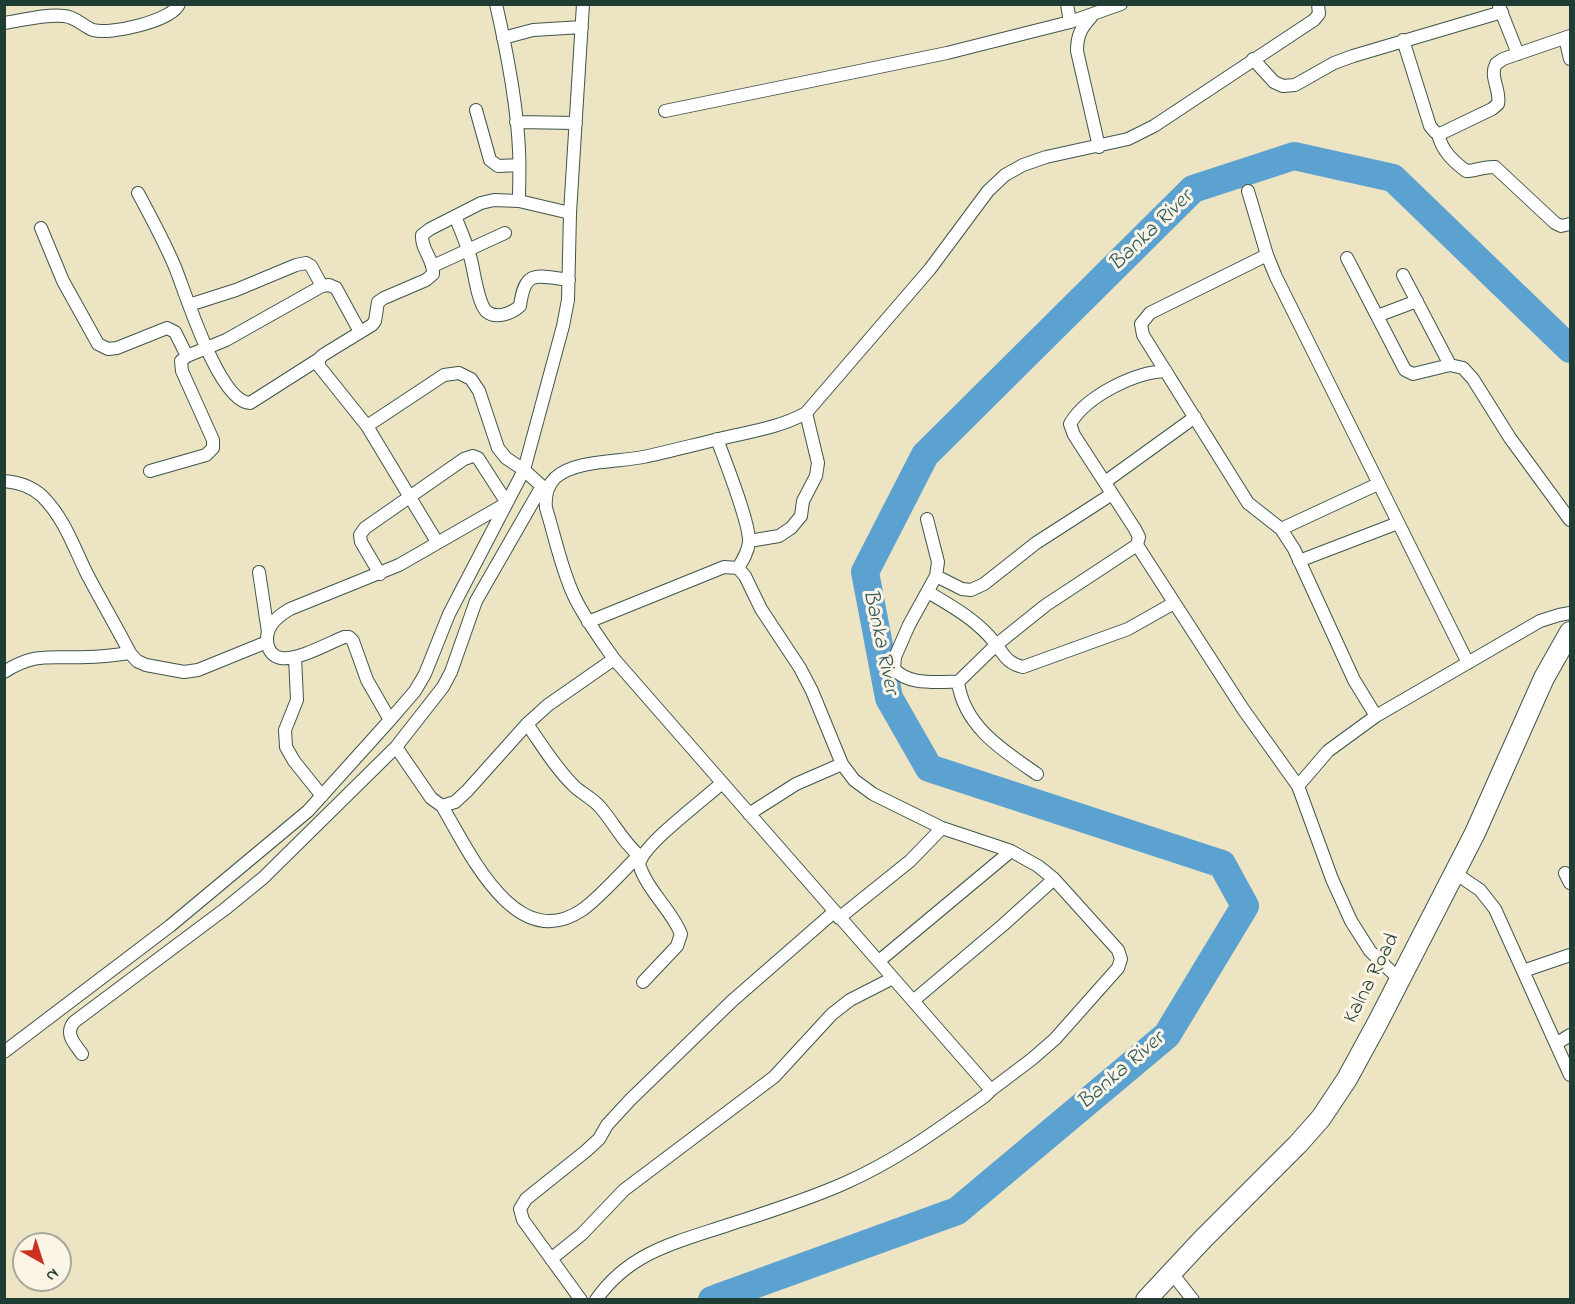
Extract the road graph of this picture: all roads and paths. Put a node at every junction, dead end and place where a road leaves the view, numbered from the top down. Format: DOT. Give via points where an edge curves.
graph roads {
  1 [pos="179,4"];
  2 [pos="496,4"];
  3 [pos="583,4"];
  4 [pos="1067,4"];
  5 [pos="1121,4"];
  6 [pos="1318,4"];
  7 [pos="1500,8"];
  8 [pos="1093,15"];
  9 [pos="1070,22"];
  10 [pos="4,23"];
  11 [pos="582,27"];
  12 [pos="1568,37"];
  13 [pos="503,38"];
  14 [pos="1403,40"];
  15 [pos="1518,54"];
  16 [pos="1253,59"];
  17 [pos="1570,59"];
  18 [pos="476,110"];
  19 [pos="665,111"];
  20 [pos="516,122"];
  21 [pos="576,123"];
  22 [pos="1438,134"];
  23 [pos="1099,147"];
  24 [pos="519,165"];
  25 [pos="1248,191"];
  26 [pos="138,193"];
  27 [pos="519,201"];
  28 [pos="570,213"];
  29 [pos="455,216"];
  30 [pos="1570,224"];
  31 [pos="41,228"];
  32 [pos="505,233"];
  33 [pos="468,250"];
  34 [pos="1267,255"];
  35 [pos="1347,258"];
  36 [pos="433,266"];
  37 [pos="1403,275"];
  38 [pos="569,280"];
  39 [pos="322,286"];
  40 [pos="1417,301"];
  41 [pos="189,305"];
  42 [pos="1377,316"];
  43 [pos="360,332"];
  44 [pos="206,348"];
  45 [pos="187,356"];
  46 [pos="319,359"];
  47 [pos="1450,365"];
  48 [pos="1166,371"];
  49 [pos="806,413"];
  50 [pos="1195,417"];
  51 [pos="367,426"];
  52 [pos="717,440"];
  53 [pos="525,470"];
  54 [pos="150,471"];
  55 [pos="4,481"];
  56 [pos="1105,482"];
  57 [pos="1378,484"];
  58 [pos="544,488"];
  59 [pos="1113,494"];
  60 [pos="409,496"];
  61 [pos="507,503"];
  62 [pos="927,519"];
  63 [pos="1570,520"];
  64 [pos="1398,523"];
  65 [pos="1281,529"];
  66 [pos="749,541"];
  67 [pos="437,542"];
  68 [pos="1137,545"];
  69 [pos="1299,561"];
  70 [pos="738,568"];
  71 [pos="259,572"];
  72 [pos="381,574"];
  73 [pos="936,576"];
  74 [pos="928,592"];
  75 [pos="1174,603"];
  76 [pos="1570,614"];
  77 [pos="588,622"];
  78 [pos="1570,632"];
  79 [pos="268,637"];
  80 [pos="996,645"];
  81 [pos="130,653"];
  82 [pos="295,657"];
  83 [pos="614,659"];
  84 [pos="1468,663"];
  85 [pos="4,672"];
  86 [pos="958,682"];
  87 [pos="1376,716"];
  88 [pos="390,720"];
  89 [pos="527,724"];
  90 [pos="396,747"];
  91 [pos="842,764"];
  92 [pos="1037,774"];
  93 [pos="722,783"];
  94 [pos="1298,786"];
  95 [pos="322,796"];
  96 [pos="442,806"];
  97 [pos="749,814"];
  98 [pos="942,828"];
  99 [pos="1011,851"];
  100 [pos="640,856"];
  101 [pos="1455,873"];
  102 [pos="1054,879"];
  103 [pos="836,915"];
  104 [pos="1570,955"];
  105 [pos="879,961"];
  106 [pos="1523,970"];
  107 [pos="893,978"];
  108 [pos="1400,980"];
  109 [pos="643,982"];
  110 [pos="913,1001"];
  111 [pos="1570,1035"];
  112 [pos="1556,1044"];
  113 [pos="4,1052"];
  114 [pos="82,1054"];
  115 [pos="1570,1076"];
  116 [pos="991,1090"];
  117 [pos="551,1259"];
  118 [pos="1172,1272"];
  119 [pos="581,1299"];
  120 [pos="596,1299"];
  121 [pos="1146,1299"];
  122 [pos="1193,1299"];
  1 -- 10 [label="street" via="168,16 117,30 92,29 67,16"];
  2 -- 13 [label="street"];
  3 -- 11 [label="street"];
  4 -- 9 [label="street"];
  5 -- 8 [label="street"];
  6 -- 16 [label="street" via="1319,14 1314,20"];
  7 -- 14 [label="street"];
  7 -- 15 [label="street"];
  8 -- 9 [label="street"];
  8 -- 23 [label="street" via="1077,36 1077,51"];
  9 -- 19 [label="street" via="947,53"];
  11 -- 13 [label="street" via="532,30"];
  11 -- 21 [label="street"];
  12 -- 15 [label="street"];
  12 -- 17 [label="street"];
  13 -- 20 [label="street"];
  14 -- 16 [label="street" via="1334,63 1294,85 1274,82"];
  14 -- 22 [label="street" via="1430,126"];
  15 -- 22 [label="street" via="1494,67 1499,100 1496,106"];
  16 -- 23 [label="street" via="1154,126"];
  18 -- 24 [label="street" via="490,160 498,166"];
  20 -- 21 [label="street"];
  20 -- 24 [label="street"];
  21 -- 28 [label="street"];
  22 -- 30 [label="street" via="1441,145 1466,171 1495,167 1555,223"];
  23 -- 49 [label="street" via="1046,157 1005,175"];
  24 -- 27 [label="street"];
  25 -- 34 [label="street"];
  26 -- 41 [label="street" via="176,269"];
  27 -- 28 [label="street"];
  27 -- 29 [label="street" via="480,203"];
  28 -- 38 [label="street"];
  29 -- 33 [label="street"];
  29 -- 36 [label="street" via="422,235 422,244"];
  31 -- 45 [label="street" via="63,281 98,344 117,348 167,328 175,332"];
  32 -- 33 [label="street"];
  33 -- 36 [label="street"];
  33 -- 38 [label="street" via="482,305 493,315 505,315 520,306 528,279 538,276"];
  34 -- 48 [label="street" via="1150,314 1141,324 1143,335"];
  34 -- 57 [label="street"];
  35 -- 42 [label="street"];
  36 -- 43 [label="street" via="433,274 426,280 378,302 375,321"];
  37 -- 40 [label="street"];
  38 -- 53 [label="street" via="563,326"];
  39 -- 41 [label="street" via="306,263"];
  39 -- 43 [label="street" via="336,288"];
  39 -- 44 [label="street"];
  40 -- 42 [label="street"];
  40 -- 47 [label="street"];
  41 -- 44 [label="street"];
  42 -- 47 [label="street" via="1405,370 1413,374"];
  43 -- 46 [label="street"];
  44 -- 45 [label="street"];
  44 -- 46 [label="street" via="234,396 243,403 250,403"];
  45 -- 54 [label="street" via="181,361 182,371 213,448 206,455"];
  46 -- 51 [label="street" via="319,366"];
  47 -- 63 [label="street" via="1463,368 1473,379"];
  48 -- 50 [label="street"];
  48 -- 56 [label="street" via="1151,372 1107,391 1076,414 1070,424"];
  49 -- 52 [label="street" via="790,422"];
  49 -- 66 [label="street" via="818,463 801,516 779,536"];
  50 -- 56 [label="street"];
  50 -- 65 [label="street" via="1248,503"];
  51 -- 53 [label="street" via="444,375 459,373 471,379 479,391 498,448"];
  51 -- 60 [label="street"];
  52 -- 58 [label="street" via="571,469"];
  52 -- 66 [label="street"];
  53 -- 58 [label="street"];
  53 -- 61 [label="street"];
  55 -- 81 [label="street" via="29,488 60,516"];
  56 -- 59 [label="street"];
  57 -- 64 [label="street"];
  57 -- 65 [label="street"];
  58 -- 77 [label="street" via="566,575"];
  58 -- 90 [label="street" via="476,601 443,687"];
  59 -- 68 [label="street" via="1135,529"];
  59 -- 73 [label="street" via="1050,533 984,584 962,589"];
  60 -- 61 [label="street" via="473,456"];
  60 -- 67 [label="street"];
  60 -- 72 [label="street" via="360,535"];
  61 -- 67 [label="street"];
  61 -- 88 [label="street" via="448,614 425,674"];
  62 -- 73 [label="street" via="938,562"];
  64 -- 69 [label="street"];
  64 -- 84 [label="street"];
  65 -- 69 [label="street"];
  66 -- 70 [label="street"];
  67 -- 72 [label="street"];
  68 -- 75 [label="street"];
  68 -- 80 [label="street" via="1046,605"];
  69 -- 87 [label="street" via="1354,680"];
  70 -- 77 [label="street" via="724,567"];
  70 -- 91 [label="street" via="800,668"];
  71 -- 79 [label="street"];
  72 -- 79 [label="street" via="290,609 279,616"];
  73 -- 74 [label="street"];
  74 -- 80 [label="street" via="981,627"];
  74 -- 86 [label="street" via="909,625 894,669 908,680"];
  75 -- 80 [label="street" via="1128,629 1023,668 1014,665"];
  75 -- 94 [label="street" via="1242,709"];
  76 -- 84 [label="street" via="1540,621"];
  77 -- 83 [label="street"];
  78 -- 101 [label="main road, Kalna Road" via="1544,678"];
  79 -- 81 [label="street" via="198,670 184,672 147,665"];
  79 -- 82 [label="street" via="272,653 280,658"];
  80 -- 86 [label="street"];
  81 -- 85 [label="street" via="33,658"];
  82 -- 88 [label="street" via="349,638"];
  82 -- 95 [label="street" via="297,700 285,730 286,747"];
  83 -- 89 [label="street" via="571,687"];
  83 -- 93 [label="street"];
  84 -- 87 [label="street"];
  86 -- 92 [label="street" via="960,698 981,731"];
  87 -- 94 [label="street" via="1328,752"];
  88 -- 95 [label="street"];
  89 -- 96 [label="street" via="467,791"];
  89 -- 100 [label="street" via="563,774 598,804 620,837"];
  90 -- 96 [label="street" via="431,798"];
  90 -- 114 [label="street" via="263,878 74,1022 69,1032"];
  91 -- 97 [label="street" via="796,784"];
  91 -- 98 [label="street" via="854,780 873,794"];
  93 -- 97 [label="street"];
  93 -- 100 [label="street"];
  94 -- 108 [label="street" via="1351,921 1370,951"];
  95 -- 113 [label="street" via="170,926"];
  96 -- 100 [label="street" via="492,887 522,914 549,923 583,910"];
  97 -- 103 [label="street"];
  98 -- 99 [label="street"];
  98 -- 103 [label="street" via="910,861"];
  99 -- 102 [label="street"];
  99 -- 105 [label="street"];
  100 -- 109 [label="street" via="644,876 681,934 677,946"];
  101 -- 106 [label="street" via="1480,890 1495,909"];
  101 -- 108 [label="main road, Kalna Road"];
  102 -- 110 [label="street"];
  102 -- 116 [label="street" via="1118,950 1121,959 1118,968 1055,1039"];
  103 -- 105 [label="street"];
  103 -- 117 [label="street" via="723,1010 630,1100 586,1151 526,1199 520,1209 523,1220"];
  104 -- 106 [label="street"];
  105 -- 107 [label="street"];
  106 -- 112 [label="street"];
  107 -- 110 [label="street"];
  107 -- 117 [label="street" via="832,1014 774,1077 624,1190 582,1234"];
  108 -- 118 [label="main road, Kalna Road" via="1347,1079 1321,1118"];
  110 -- 116 [label="street"];
  111 -- 112 [label="street"];
  112 -- 115 [label="street"];
  116 -- 120 [label="street" via="883,1166 792,1204 656,1248 627,1266"];
  117 -- 119 [label="street"];
  118 -- 121 [label="main road, Kalna Road"];
  118 -- 122 [label="street"];
}
